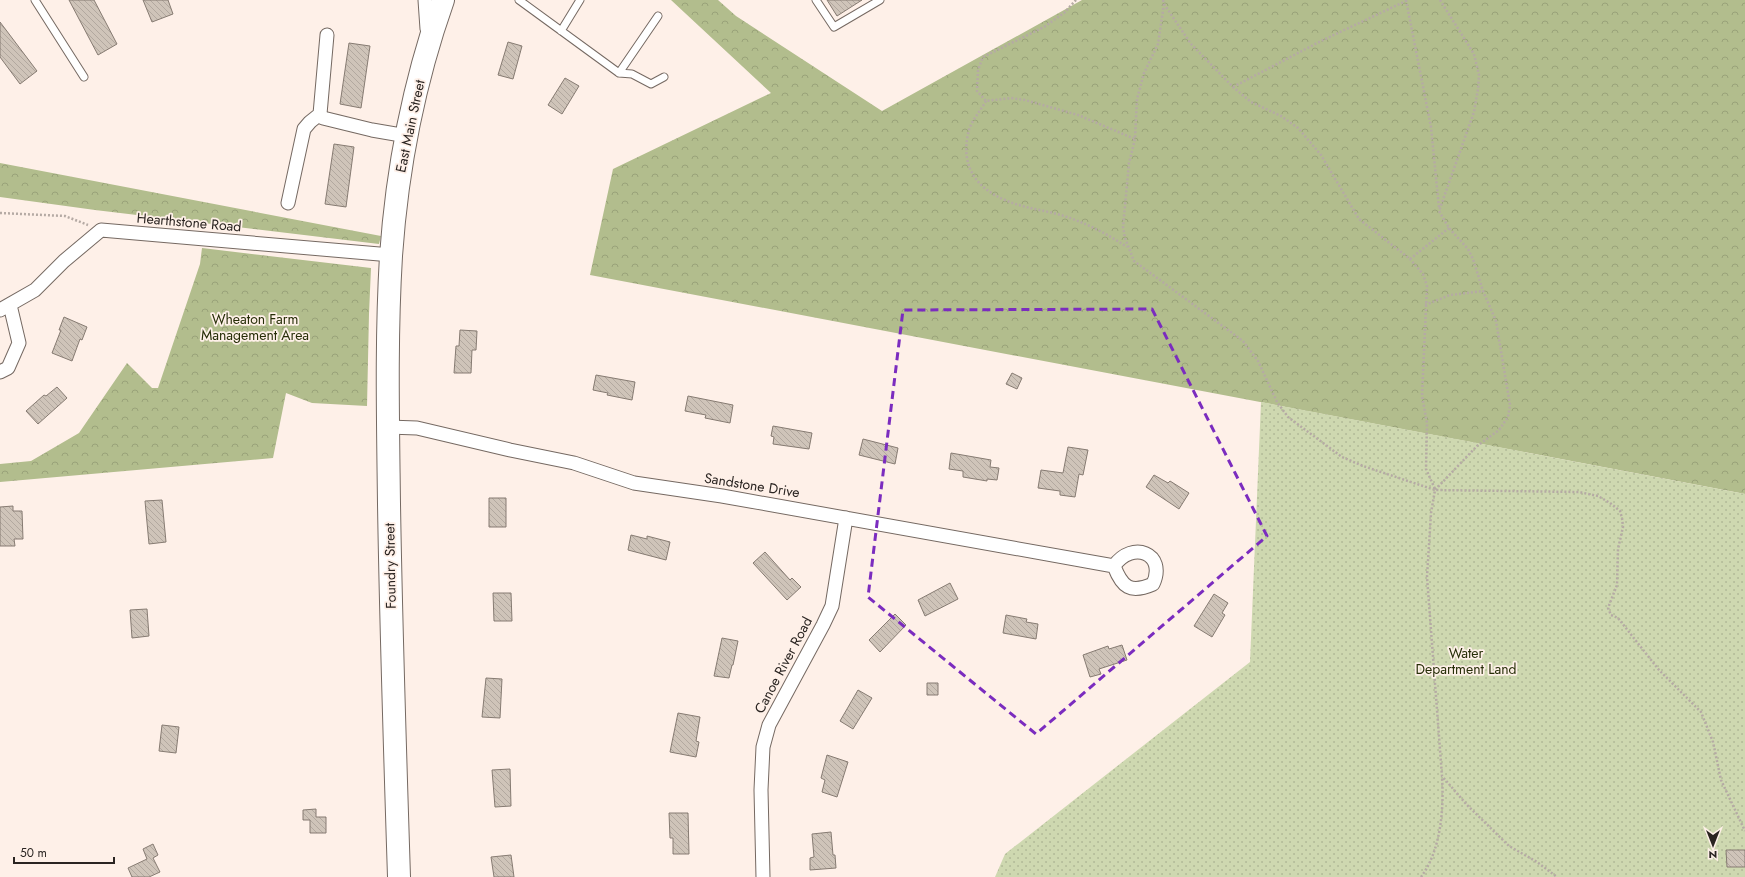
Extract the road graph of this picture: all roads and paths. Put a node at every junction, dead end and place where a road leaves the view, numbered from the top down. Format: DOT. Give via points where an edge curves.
graph roads {
  1 [pos="35,0"];
  2 [pos="425,0"];
  3 [pos="444,0"];
  4 [pos="519,0"];
  5 [pos="580,0"];
  6 [pos="816,0"];
  7 [pos="880,0"];
  8 [pos="1076,0"];
  9 [pos="1163,0"];
  10 [pos="1440,0"];
  11 [pos="1407,1"];
  12 [pos="1164,4"];
  13 [pos="658,16"];
  14 [pos="560,31"];
  15 [pos="327,34"];
  16 [pos="432,34"];
  17 [pos="619,73"];
  18 [pos="84,77"];
  19 [pos="664,77"];
  20 [pos="1233,87"];
  21 [pos="986,101"];
  22 [pos="320,114"];
  23 [pos="407,136"];
  24 [pos="1135,139"];
  25 [pos="288,203"];
  26 [pos="1439,210"];
  27 [pos="0,213"];
  28 [pos="1449,228"];
  29 [pos="100,230"];
  30 [pos="1128,247"];
  31 [pos="391,255"];
  32 [pos="1410,259"];
  33 [pos="1483,291"];
  34 [pos="1425,305"];
  35 [pos="5,308"];
  36 [pos="0,372"];
  37 [pos="388,427"];
  38 [pos="1435,490"];
  39 [pos="846,518"];
  40 [pos="1114,566"];
  41 [pos="1442,776"];
  42 [pos="1745,832"];
  43 [pos="399,877"];
  44 [pos="763,877"];
  45 [pos="1421,877"];
  46 [pos="1557,877"];
  1 -- 18 [label="lane"];
  2 -- 16 [label="street" via="427,29"];
  3 -- 16 [label="highway, East Main Street"];
  4 -- 14 [label="lane"];
  5 -- 14 [label="lane"];
  6 -- 7 [label="lane" via="834,28"];
  8 -- 21 [label="path" via="1064,13 1044,27 983,57 978,70 977,91"];
  9 -- 12 [label="path"];
  10 -- 26 [label="path" via="1474,54 1479,75 1474,112"];
  11 -- 20 [label="path" via="1321,41"];
  11 -- 26 [label="path" via="1431,127"];
  12 -- 20 [label="path" via="1191,44"];
  12 -- 24 [label="path" via="1158,44 1144,73 1137,98"];
  13 -- 17 [label="lane"];
  14 -- 17 [label="lane"];
  15 -- 22 [label="street"];
  16 -- 23 [label="highway, East Main Street"];
  17 -- 19 [label="lane" via="632,74 651,84"];
  20 -- 32 [label="path" via="1251,102 1281,116 1298,128 1322,155 1359,219"];
  21 -- 24 [label="path" via="1011,98 1025,100 1078,115"];
  21 -- 30 [label="path" via="969,129 966,154 969,170 980,184 1005,200 1068,217 1108,234"];
  22 -- 23 [label="street" via="323,118"];
  22 -- 25 [label="street" via="304,129"];
  23 -- 31 [label="highway, East Main Street" via="399,180"];
  24 -- 30 [label="path" via="1129,163 1123,227"];
  26 -- 28 [label="path"];
  27 -- 29 [label="path" via="65,216"];
  28 -- 32 [label="path"];
  28 -- 33 [label="path" via="1468,249"];
  29 -- 31 [label="street, Hearthstone Road"];
  29 -- 35 [label="street" via="35,290"];
  30 -- 38 [label="path" via="1134,261 1243,341 1258,361 1277,402 1288,417 1303,429 1342,457"];
  31 -- 37 [label="highway, Foundry Street"];
  32 -- 34 [label="path" via="1423,274 1427,286"];
  33 -- 34 [label="path" via="1450,295"];
  33 -- 38 [label="path" via="1496,321 1510,405 1508,417 1499,430 1477,446"];
  34 -- 38 [label="path" via="1422,396 1427,423 1426,469"];
  35 -- 36 [label="street" via="19,343 8,368"];
  37 -- 39 [label="street, Sandstone Drive" via="417,428 574,463 634,483"];
  37 -- 43 [label="highway, Foundry Street"];
  38 -- 41 [label="path" via="1431,513 1428,577"];
  38 -- 42 [label="path" via="1579,492 1598,496 1620,511 1623,527 1618,549 1617,585 1608,608 1611,615 1618,618 1659,670 1701,712 1713,742 1721,780"];
  39 -- 40 [label="street, Sandstone Drive"];
  39 -- 44 [label="street, Canoe River Road" via="832,606 769,725 763,747"];
  41 -- 45 [label="path" via="1442,822 1433,852"];
  41 -- 46 [label="path" via="1509,846"];
}
